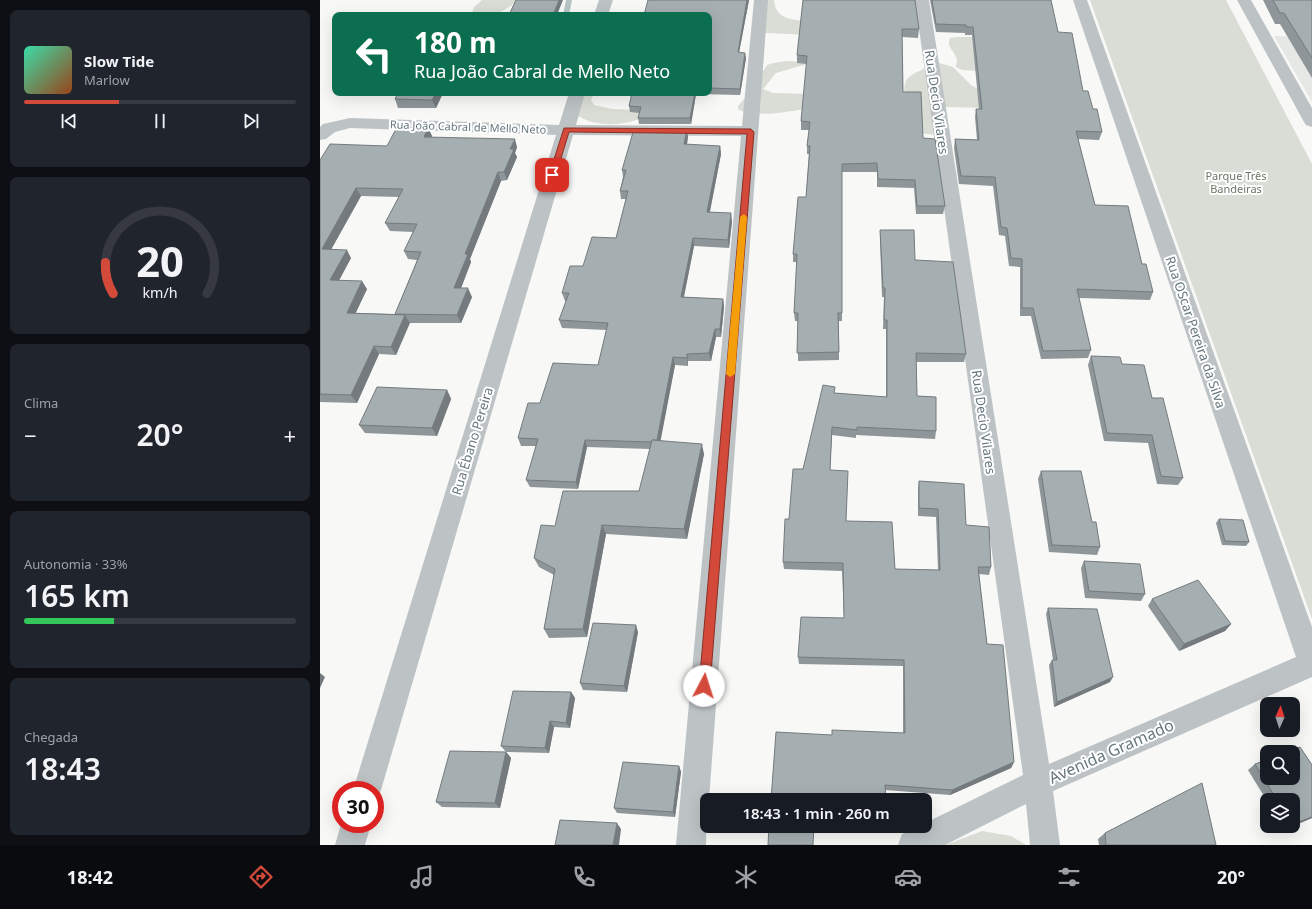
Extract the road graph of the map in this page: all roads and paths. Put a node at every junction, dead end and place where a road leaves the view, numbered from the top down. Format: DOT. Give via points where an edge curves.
graph roads {
  1 [pos="606,0"];
  2 [pos="761,0"];
  3 [pos="922,0"];
  4 [pos="1080,0"];
  5 [pos="1244,0"];
  6 [pos="602,12"];
  7 [pos="576,96"];
  8 [pos="1312,122"];
  9 [pos="566,130"];
  10 [pos="324,132"];
  11 [pos="751,132"];
  12 [pos="1312,663"];
  13 [pos="369,781"];
  14 [pos="1038,783"];
  15 [pos="353,833"];
  16 [pos="350,845"];
  17 [pos="691,845"];
  18 [pos="913,845"];
  19 [pos="1045,845"];
  1 -- 6 [label="street"];
  2 -- 11 [label="street"];
  3 -- 14 [label="street, Rua Decio Vilares"];
  4 -- 12 [label="street, Rua OScar Pereira da Silva"];
  5 -- 8 [label="street"];
  7 -- 9 [label="street, Rua Ébano Pereira"];
  9 -- 10 [label="street, Rua João Cabral de Mello Neto" via="350,123"];
  9 -- 11 [label="street, Rua João Cabral de Mello Neto"];
  9 -- 13 [label="street, Rua Ébano Pereira"];
  11 -- 17 [label="street"];
  12 -- 14 [label="street, Avenida Gramado"];
  14 -- 18 [label="street, Avenida Gramado"];
  14 -- 19 [label="street, Rua Decio Vilares"];
  15 -- 16 [label="street"];
}
